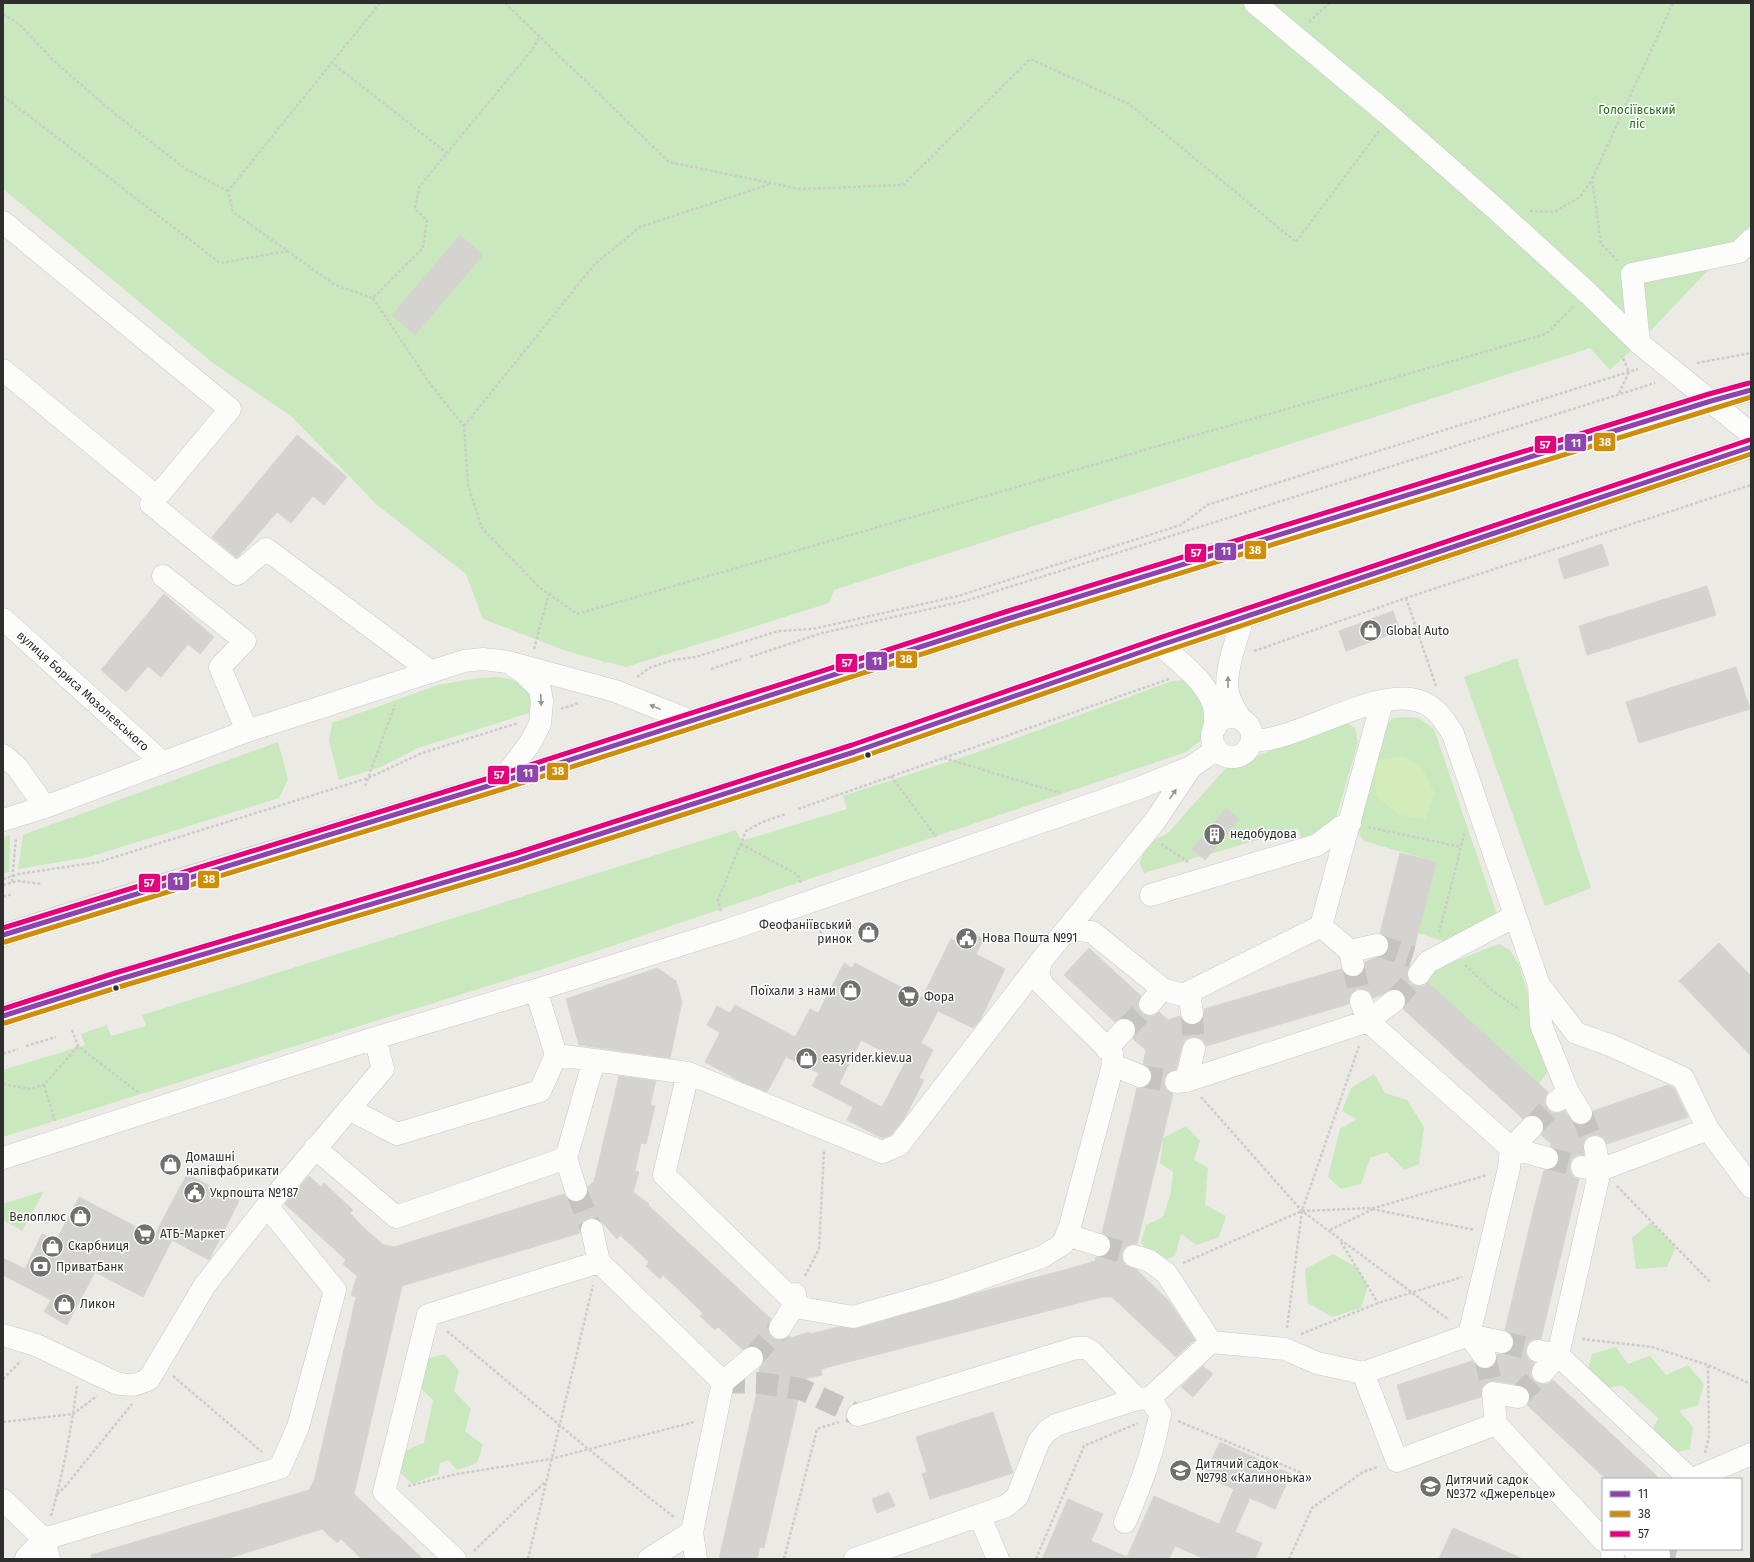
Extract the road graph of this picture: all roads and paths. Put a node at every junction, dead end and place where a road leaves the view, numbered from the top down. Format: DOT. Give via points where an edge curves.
graph roads {
  1 [pos="380,3"];
  2 [pos="505,3"];
  3 [pos="1255,3"];
  4 [pos="1329,3"];
  5 [pos="1673,3"];
  6 [pos="3,14"];
  7 [pos="540,36"];
  8 [pos="1295,36"];
  9 [pos="331,62"];
  10 [pos="3,96"];
  11 [pos="1390,116"];
  12 [pos="447,153"];
  13 [pos="1592,179"];
  14 [pos="771,183"];
  15 [pos="228,191"];
  16 [pos="1498,211"];
  17 [pos="3,222"];
  18 [pos="1751,240"];
  19 [pos="289,251"];
  20 [pos="1632,274"];
  21 [pos="1589,294"];
  22 [pos="373,298"];
  23 [pos="1639,343"];
  24 [pos="1751,352"];
  25 [pos="3,370"];
  26 [pos="1673,371"];
  27 [pos="1751,390"];
  28 [pos="1711,401"];
  29 [pos="464,426"];
  30 [pos="1751,434"];
  31 [pos="1751,447"];
  32 [pos="1751,485"];
  33 [pos="157,497"];
  34 [pos="164,576"];
  35 [pos="549,593"];
  36 [pos="1406,598"];
  37 [pos="1243,618"];
  38 [pos="3,619"];
  39 [pos="1161,645"];
  40 [pos="750,657"];
  41 [pos="740,659"];
  42 [pos="518,665"];
  43 [pos="1230,665"];
  44 [pos="711,669"];
  45 [pos="430,671"];
  46 [pos="1196,676"];
  47 [pos="404,680"];
  48 [pos="615,691"];
  49 [pos="1438,691"];
  50 [pos="585,701"];
  51 [pos="1382,702"];
  52 [pos="540,716"];
  53 [pos="1240,718"];
  54 [pos="691,721"];
  55 [pos="247,730"];
  56 [pos="1216,739"];
  57 [pos="1252,741"];
  58 [pos="3,755"];
  59 [pos="944,758"];
  60 [pos="163,763"];
  61 [pos="1191,766"];
  62 [pos="891,776"];
  63 [pos="368,778"];
  64 [pos="501,782"];
  65 [pos="365,786"];
  66 [pos="1139,788"];
  67 [pos="1093,804"];
  68 [pos="45,807"];
  69 [pos="798,809"];
  70 [pos="786,814"];
  71 [pos="10,818"];
  72 [pos="1350,823"];
  73 [pos="1466,825"];
  74 [pos="1150,827"];
  75 [pos="741,844"];
  76 [pos="1461,847"];
  77 [pos="954,852"];
  78 [pos="13,876"];
  79 [pos="1210,877"];
  80 [pos="3,879"];
  81 [pos="12,882"];
  82 [pos="42,884"];
  83 [pos="3,885"];
  84 [pos="12,894"];
  85 [pos="1151,895"];
  86 [pos="3,897"];
  87 [pos="810,902"];
  88 [pos="1515,916"];
  89 [pos="1321,926"];
  90 [pos="728,930"];
  91 [pos="3,935"];
  92 [pos="822,936"];
  93 [pos="1062,936"];
  94 [pos="1378,945"];
  95 [pos="1041,961"];
  96 [pos="1428,961"];
  97 [pos="1539,985"];
  98 [pos="536,990"];
  99 [pos="1394,1001"];
  100 [pos="1364,1011"];
  101 [pos="3,1016"];
  102 [pos="1541,1025"];
  103 [pos="72,1030"];
  104 [pos="1124,1030"];
  105 [pos="56,1037"];
  106 [pos="375,1038"];
  107 [pos="26,1046"];
  108 [pos="78,1046"];
  109 [pos="18,1049"];
  110 [pos="1194,1050"];
  111 [pos="3,1054"];
  112 [pos="556,1055"];
  113 [pos="1110,1057"];
  114 [pos="594,1060"];
  115 [pos="688,1073"];
  116 [pos="1140,1076"];
  117 [pos="1181,1081"];
  118 [pos="3,1084"];
  119 [pos="44,1085"];
  120 [pos="158,1108"];
  121 [pos="350,1109"];
  122 [pos="1581,1114"];
  123 [pos="56,1124"];
  124 [pos="1532,1127"];
  125 [pos="1708,1129"];
  126 [pos="825,1130"];
  127 [pos="1595,1147"];
  128 [pos="315,1148"];
  129 [pos="3,1158"];
  130 [pos="566,1158"];
  131 [pos="1510,1158"];
  132 [pos="1547,1158"];
  133 [pos="1591,1169"];
  134 [pos="1751,1187"];
  135 [pos="576,1190"];
  136 [pos="267,1206"];
  137 [pos="1373,1208"];
  138 [pos="1302,1211"];
  139 [pos="592,1230"];
  140 [pos="1330,1230"];
  141 [pos="1493,1234"];
  142 [pos="1067,1235"];
  143 [pos="1340,1240"];
  144 [pos="1099,1245"];
  145 [pos="1134,1256"];
  146 [pos="599,1262"];
  147 [pos="1485,1270"];
  148 [pos="1166,1273"];
  149 [pos="1710,1282"];
  150 [pos="1411,1292"];
  151 [pos="795,1298"];
  152 [pos="1378,1303"];
  153 [pos="428,1315"];
  154 [pos="780,1328"];
  155 [pos="3,1335"];
  156 [pos="1470,1335"];
  157 [pos="1211,1342"];
  158 [pos="1502,1342"];
  159 [pos="1285,1345"];
  160 [pos="1550,1354"];
  161 [pos="1485,1357"];
  162 [pos="752,1358"];
  163 [pos="1708,1365"];
  164 [pos="79,1366"];
  165 [pos="154,1371"];
  166 [pos="1363,1373"];
  167 [pos="724,1382"];
  168 [pos="116,1383"];
  169 [pos="1751,1384"];
  170 [pos="1143,1398"];
  171 [pos="73,1414"];
  172 [pos="858,1416"];
  173 [pos="716,1417"];
  174 [pos="3,1422"];
  175 [pos="560,1426"];
  176 [pos="587,1448"];
  177 [pos="1751,1454"];
  178 [pos="551,1459"];
  179 [pos="1397,1460"];
  180 [pos="280,1468"];
  181 [pos="1694,1478"];
  182 [pos="545,1482"];
  183 [pos="384,1492"];
  184 [pos="57,1495"];
  185 [pos="3,1500"];
  186 [pos="980,1515"];
  187 [pos="1125,1522"];
  188 [pos="692,1532"];
  189 [pos="1602,1536"];
  190 [pos="47,1549"];
  191 [pos="1615,1550"];
  192 [pos="1659,1555"];
  193 [pos="464,1556"];
  194 [pos="26,1558"];
  195 [pos="528,1559"];
  196 [pos="649,1559"];
  197 [pos="696,1559"];
  198 [pos="784,1559"];
  199 [pos="855,1559"];
  200 [pos="998,1559"];
  201 [pos="1289,1559"];
  1 -- 9 [label="path"];
  2 -- 7 [label="path"];
  3 -- 8 [label="street"];
  4 -- 8 [label="path"];
  5 -- 13 [label="path"];
  6 -- 15 [label="path" via="19,24 55,62 115,114 186,168"];
  7 -- 12 [label="path" via="532,50"];
  7 -- 14 [label="path" via="669,162"];
  8 -- 11 [label="street"];
  9 -- 12 [label="path"];
  9 -- 15 [label="path"];
  10 -- 19 [label="path" via="220,263"];
  11 -- 14 [label="path" via="1296,242 1128,104 1030,59 903,184 800,189"];
  11 -- 16 [label="street"];
  12 -- 22 [label="path" via="419,187 415,209 427,220 423,248"];
  13 -- 16 [label="path" via="1580,197 1554,212"];
  13 -- 20 [label="path" via="1601,244"];
  14 -- 29 [label="path" via="640,227 594,265"];
  15 -- 19 [label="path" via="233,212"];
  16 -- 21 [label="street"];
  17 -- 33 [label="street" via="230,410"];
  18 -- 20 [label="street" via="1739,252"];
  19 -- 22 [label="path" via="335,285"];
  20 -- 23 [label="street"];
  21 -- 23 [label="street"];
  21 -- 35 [label="path" via="1579,300 1546,334 584,612 577,614"];
  22 -- 29 [label="path" via="431,385"];
  23 -- 26 [label="street"];
  24 -- 26 [label="path"];
  25 -- 33 [label="street"];
  26 -- 28 [label="street"];
  26 -- 40 [label="path" via="965,601 822,633"];
  26 -- 48 [label="path" via="1634,370 1207,505 1181,525 958,596 813,629 778,631 696,657 673,660 649,668 638,675 629,687"];
  27 -- 28 [label="highway"];
  28 -- 30 [label="street"];
  28 -- 54 [label="highway" via="999,621"];
  29 -- 35 [label="path" via="468,485 482,528 538,586"];
  31 -- 37 [label="highway"];
  32 -- 36 [label="path"];
  33 -- 45 [label="street" via="151,504 237,574 266,549"];
  34 -- 55 [label="street" via="245,641 220,667"];
  35 -- 42 [label="path"];
  36 -- 43 [label="path" via="1247,653"];
  36 -- 49 [label="path"];
  37 -- 39 [label="highway"];
  37 -- 43 [label="street"];
  38 -- 60 [label="street, вулиця Бориса Мозолевського"];
  39 -- 46 [label="street"];
  39 -- 101 [label="highway" via="854,752 531,856"];
  41 -- 44 [label="path"];
  42 -- 45 [label="street" via="483,659 464,661"];
  42 -- 48 [label="street"];
  42 -- 52 [label="street, one-way" via="540,689"];
  53 -- 43 [label="street, one-way" via="1228,694 1227,679"];
  45 -- 47 [label="street"];
  46 -- 56 [label="street" via="1214,704"];
  46 -- 59 [label="path" via="1174,677"];
  47 -- 55 [label="street"];
  47 -- 63 [label="path"];
  54 -- 48 [label="street, one-way"];
  50 -- 52 [label="path"];
  51 -- 57 [label="street" via="1280,736"];
  51 -- 72 [label="street"];
  51 -- 88 [label="street" via="1403,698 1419,701 1431,707 1443,718 1453,734"];
  52 -- 63 [label="path" via="422,753"];
  52 -- 64 [label="street" via="540,724 530,743"];
  53 -- 56 [label="street" via="1227,717 1221,720"];
  53 -- 57 [label="street" via="1250,727"];
  54 -- 64 [label="highway"];
  55 -- 60 [label="street"];
  56 -- 57 [label="street" via="1227,756 1240,755 1250,747"];
  56 -- 61 [label="street"];
  58 -- 68 [label="street" via="17,767"];
  59 -- 62 [label="path"];
  59 -- 67 [label="path"];
  60 -- 68 [label="street"];
  61 -- 66 [label="street"];
  74 -- 61 [label="street, one-way"];
  62 -- 69 [label="path"];
  62 -- 77 [label="path" via="932,833"];
  63 -- 65 [label="path"];
  63 -- 78 [label="path" via="99,862"];
  64 -- 91 [label="highway"];
  66 -- 67 [label="street"];
  66 -- 74 [label="street"];
  67 -- 77 [label="street"];
  68 -- 71 [label="street"];
  70 -- 75 [label="path" via="762,822 746,831"];
  71 -- 78 [label="path"];
  72 -- 76 [label="path"];
  72 -- 79 [label="street" via="1340,827 1317,845"];
  72 -- 89 [label="street"];
  73 -- 76 [label="path"];
  74 -- 79 [label="path"];
  74 -- 93 [label="street"];
  75 -- 87 [label="path" via="798,875"];
  75 -- 90 [label="path" via="718,900"];
  76 -- 96 [label="path"];
  77 -- 87 [label="street"];
  78 -- 80 [label="path"];
  78 -- 81 [label="path"];
  79 -- 85 [label="street"];
  81 -- 82 [label="path" via="18,880"];
  81 -- 83 [label="path"];
  84 -- 86 [label="path"];
  87 -- 90 [label="street"];
  87 -- 92 [label="path"];
  88 -- 96 [label="street"];
  88 -- 97 [label="street"];
  89 -- 93 [label="street" via="1190,1002 1183,994 1164,990 1156,996 1092,932 1074,929"];
  89 -- 94 [label="street" via="1351,958"];
  90 -- 98 [label="street"];
  93 -- 95 [label="street"];
  95 -- 113 [label="street" via="1038,975 1043,985"];
  95 -- 126 [label="street" via="899,1145 882,1152"];
  96 -- 102 [label="path" via="1493,990"];
  97 -- 102 [label="street"];
  97 -- 125 [label="street" via="1576,1033 1683,1078"];
  98 -- 106 [label="street"];
  98 -- 112 [label="street"];
  99 -- 100 [label="street"];
  100 -- 117 [label="street"];
  100 -- 131 [label="street"];
  100 -- 138 [label="path"];
  102 -- 122 [label="street" via="1563,1096"];
  103 -- 108 [label="path"];
  104 -- 113 [label="street"];
  105 -- 107 [label="path"];
  106 -- 120 [label="street"];
  106 -- 121 [label="street" via="383,1069"];
  108 -- 119 [label="path"];
  108 -- 120 [label="path"];
  109 -- 111 [label="path"];
  110 -- 117 [label="street"];
  112 -- 114 [label="street"];
  112 -- 121 [label="street" via="540,1091 397,1134"];
  113 -- 116 [label="street"];
  113 -- 142 [label="street"];
  114 -- 115 [label="street"];
  114 -- 130 [label="street"];
  115 -- 126 [label="street"];
  115 -- 151 [label="street" via="664,1175"];
  117 -- 138 [label="path"];
  118 -- 119 [label="path" via="29,1089"];
  119 -- 123 [label="path"];
  120 -- 129 [label="street"];
  121 -- 128 [label="street"];
  124 -- 131 [label="street"];
  125 -- 133 [label="street"];
  125 -- 134 [label="street"];
  126 -- 151 [label="path" via="819,1249"];
  127 -- 133 [label="street"];
  128 -- 130 [label="street" via="396,1217"];
  128 -- 136 [label="street"];
  130 -- 135 [label="street"];
  131 -- 132 [label="street"];
  131 -- 137 [label="path"];
  131 -- 141 [label="street"];
  133 -- 149 [label="path"];
  133 -- 160 [label="street"];
  136 -- 165 [label="street" via="205,1285"];
  136 -- 180 [label="street" via="335,1290 298,1427"];
  137 -- 138 [label="path"];
  137 -- 140 [label="path"];
  137 -- 141 [label="path"];
  138 -- 140 [label="path"];
  138 -- 148 [label="path"];
  138 -- 159 [label="path"];
  139 -- 146 [label="street"];
  140 -- 143 [label="path"];
  141 -- 147 [label="street"];
  142 -- 144 [label="street"];
  142 -- 151 [label="street" via="1063,1244 1042,1257 947,1290 853,1317 802,1308"];
  143 -- 150 [label="path"];
  143 -- 152 [label="path"];
  145 -- 148 [label="street" via="1150,1261"];
  146 -- 153 [label="street"];
  146 -- 167 [label="street"];
  146 -- 175 [label="path"];
  147 -- 150 [label="path"];
  147 -- 156 [label="street"];
  148 -- 157 [label="street"];
  150 -- 152 [label="path"];
  150 -- 156 [label="path"];
  151 -- 154 [label="street"];
  152 -- 159 [label="path"];
  153 -- 175 [label="path"];
  153 -- 183 [label="street"];
  155 -- 164 [label="street" via="36,1345"];
  156 -- 158 [label="street"];
  156 -- 161 [label="street"];
  156 -- 166 [label="street"];
  157 -- 159 [label="street"];
  157 -- 170 [label="street"];
  159 -- 166 [label="street" via="1317,1363"];
  160 -- 163 [label="path" via="1652,1347"];
  160 -- 181 [label="street"];
  162 -- 167 [label="street"];
  163 -- 169 [label="path"];
  163 -- 181 [label="path" via="1709,1436"];
  164 -- 168 [label="street"];
  164 -- 171 [label="path"];
  165 -- 168 [label="street" via="130,1386"];
  165 -- 180 [label="path"];
  165 -- 184 [label="path" via="124,1415"];
  166 -- 179 [label="street"];
  167 -- 173 [label="street"];
  168 -- 171 [label="path"];
  170 -- 172 [label="street" via="1092,1351 1076,1348"];
  170 -- 186 [label="street" via="1056,1425 1047,1431 1039,1442 1017,1497 1006,1506"];
  170 -- 187 [label="street" via="1160,1414 1157,1436"];
  171 -- 174 [label="path"];
  171 -- 184 [label="path"];
  172 -- 198 [label="path" via="817,1429"];
  173 -- 176 [label="path"];
  173 -- 188 [label="street"];
  175 -- 176 [label="path"];
  175 -- 178 [label="path"];
  176 -- 178 [label="path"];
  176 -- 188 [label="path"];
  177 -- 181 [label="street"];
  178 -- 182 [label="path"];
  178 -- 183 [label="path" via="457,1474"];
  179 -- 189 [label="street" via="1496,1424"];
  179 -- 201 [label="path" via="1363,1472 1312,1508"];
  180 -- 190 [label="street"];
  182 -- 193 [label="path"];
  182 -- 195 [label="path"];
  183 -- 193 [label="street"];
  184 -- 190 [label="path"];
  185 -- 190 [label="street"];
  186 -- 199 [label="street"];
  186 -- 200 [label="street"];
  188 -- 196 [label="street"];
  188 -- 197 [label="street"];
  190 -- 194 [label="street"];
  191 -- 192 [label="street"];
}
